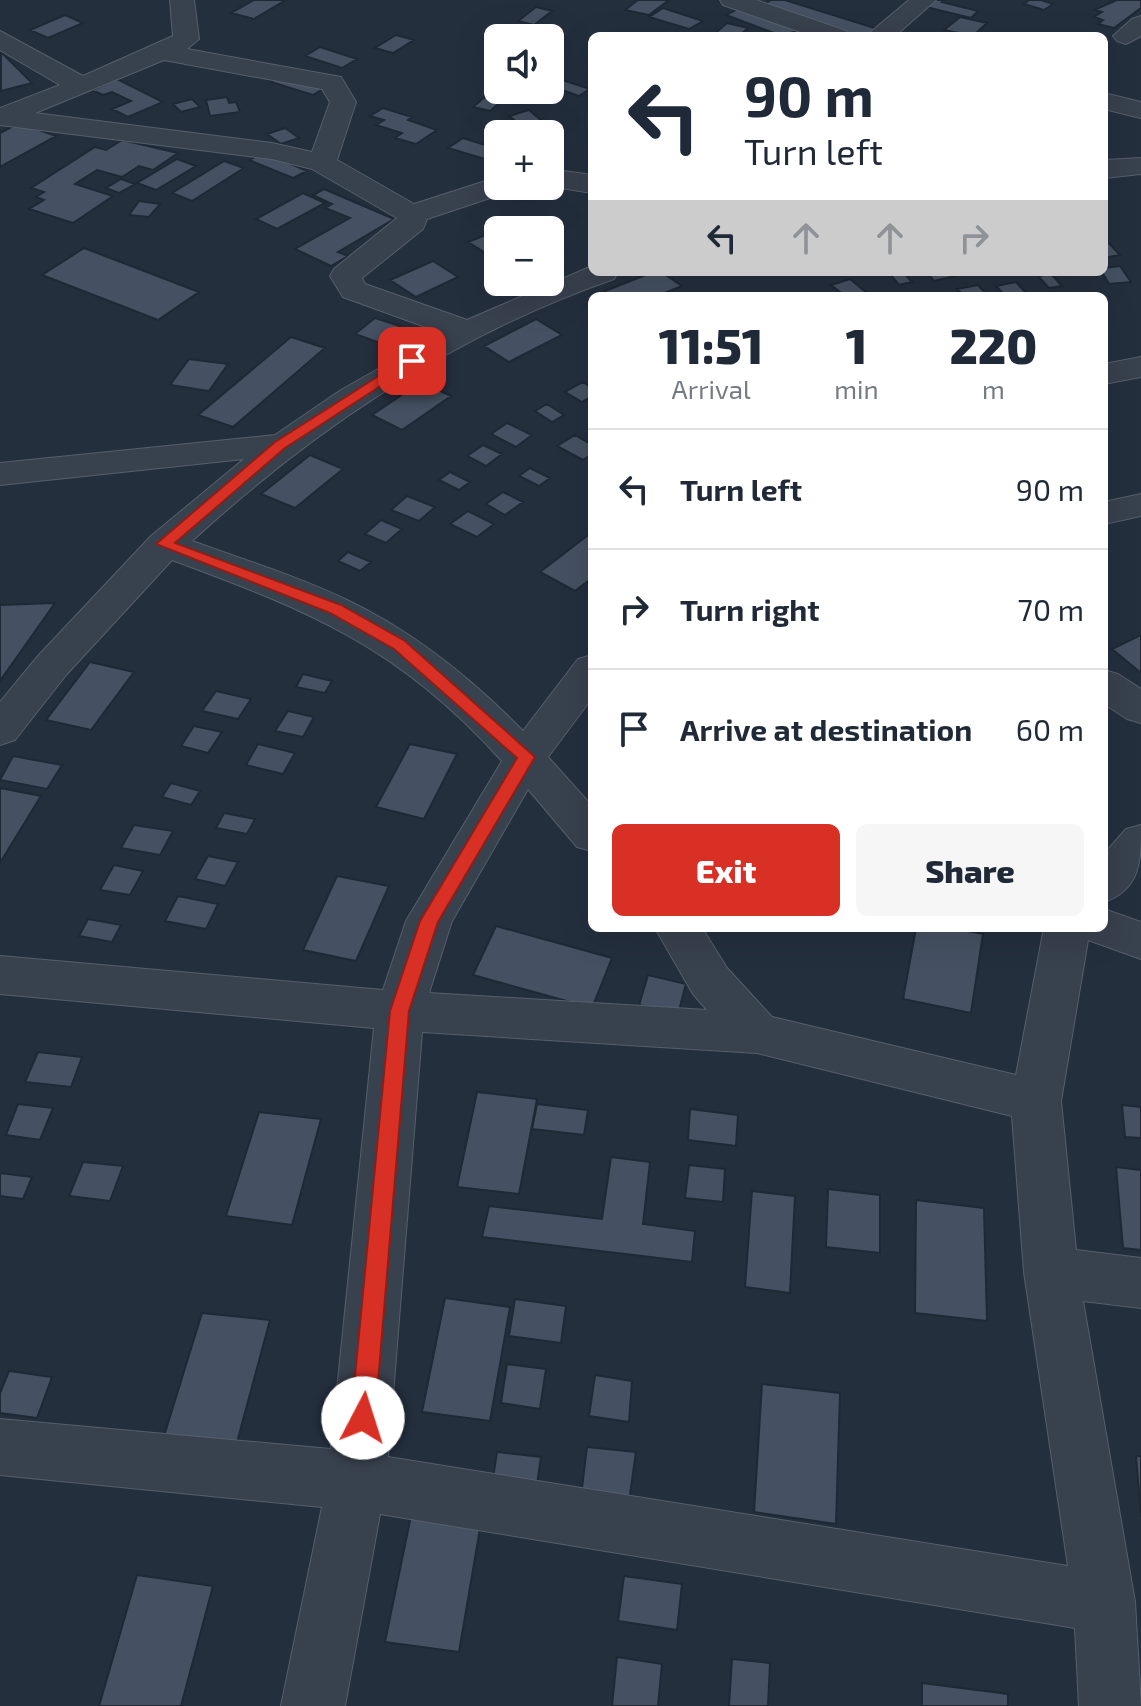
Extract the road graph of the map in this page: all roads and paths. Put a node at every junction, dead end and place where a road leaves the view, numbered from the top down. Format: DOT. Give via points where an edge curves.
graph roads {
  1 [pos="182,0"];
  2 [pos="732,0"];
  3 [pos="924,0"];
  4 [pos="825,32"];
  5 [pos="884,32"];
  6 [pos="0,39"];
  7 [pos="163,52"];
  8 [pos="80,85"];
  9 [pos="1108,102"];
  10 [pos="1141,110"];
  11 [pos="1,117"];
  12 [pos="322,163"];
  13 [pos="1141,166"];
  14 [pos="1108,169"];
  15 [pos="564,180"];
  16 [pos="588,183"];
  17 [pos="484,191"];
  18 [pos="411,214"];
  19 [pos="594,276"];
  20 [pos="467,331"];
  21 [pos="1141,367"];
  22 [pos="1108,373"];
  23 [pos="280,445"];
  24 [pos="0,474"];
  25 [pos="1141,505"];
  26 [pos="1108,512"];
  27 [pos="164,544"];
  28 [pos="588,674"];
  29 [pos="1108,687"];
  30 [pos="1141,709"];
  31 [pos="0,730"];
  32 [pos="526,757"];
  33 [pos="588,830"];
  34 [pos="1141,841"];
  35 [pos="1108,880"];
  36 [pos="1108,929"];
  37 [pos="680,932"];
  38 [pos="1066,932"];
  39 [pos="1141,941"];
  40 [pos="0,975"];
  41 [pos="400,1011"];
  42 [pos="757,1033"];
  43 [pos="1036,1101"];
  44 [pos="1051,1272"];
  45 [pos="1141,1283"];
  46 [pos="0,1447"];
  47 [pos="357,1481"];
  48 [pos="1104,1602"];
  49 [pos="313,1706"];
  50 [pos="1111,1706"];
  1 -- 7 [label="street" via="186,39"];
  2 -- 4 [label="street"];
  3 -- 5 [label="street"];
  6 -- 8 [label="street"];
  7 -- 8 [label="street"];
  7 -- 12 [label="street" via="332,83 343,102"];
  8 -- 11 [label="street"];
  9 -- 10 [label="street"];
  11 -- 12 [label="street" via="272,151"];
  12 -- 18 [label="street"];
  13 -- 14 [label="street"];
  15 -- 16 [label="street"];
  17 -- 18 [label="street"];
  18 -- 20 [label="street" via="413,223 399,237 345,276 354,290"];
  19 -- 20 [label="street"];
  20 -- 23 [label="street" via="385,375"];
  21 -- 22 [label="street"];
  23 -- 24 [label="street"];
  23 -- 27 [label="street"];
  25 -- 26 [label="street"];
  27 -- 31 [label="street" via="97,612"];
  27 -- 32 [label="street" via="335,609 399,645"];
  28 -- 32 [label="street"];
  29 -- 30 [label="street"];
  32 -- 33 [label="street"];
  32 -- 41 [label="street" via="429,921"];
  34 -- 35 [label="street"];
  36 -- 39 [label="street"];
  37 -- 42 [label="street" via="710,981"];
  38 -- 43 [label="street"];
  40 -- 41 [label="street"];
  41 -- 42 [label="street"];
  41 -- 47 [label="street"];
  42 -- 43 [label="street"];
  43 -- 44 [label="street"];
  44 -- 45 [label="street"];
  44 -- 48 [label="street"];
  46 -- 47 [label="street"];
  47 -- 48 [label="street"];
  47 -- 49 [label="street"];
  48 -- 50 [label="street"];
}
